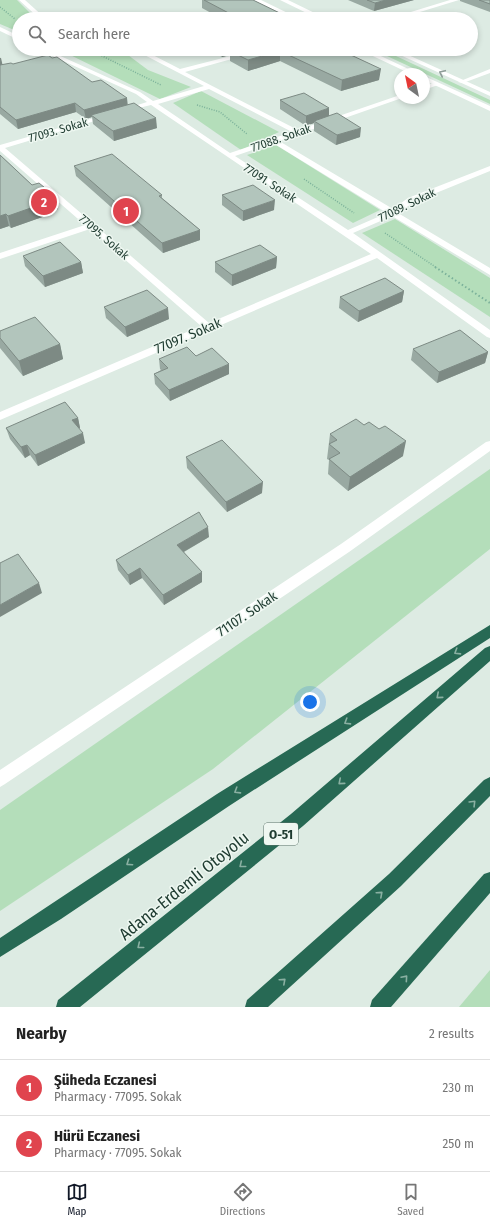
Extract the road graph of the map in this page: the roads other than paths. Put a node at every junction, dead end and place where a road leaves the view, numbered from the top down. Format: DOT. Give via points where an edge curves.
graph roads {
  1 [pos="22,0"];
  2 [pos="256,0"];
  3 [pos="283,0"];
  4 [pos="456,0"];
  5 [pos="35,12"];
  6 [pos="282,12"];
  7 [pos="309,12"];
  8 [pos="415,12"];
  9 [pos="0,29"];
  10 [pos="12,35"];
  11 [pos="46,56"];
  12 [pos="58,56"];
  13 [pos="149,56"];
  14 [pos="237,56"];
  15 [pos="377,56"];
  16 [pos="405,56"];
  17 [pos="42,60"];
  18 [pos="403,68"];
  19 [pos="178,71"];
  20 [pos="490,71"];
  21 [pos="430,81"];
  22 [pos="461,82"];
  23 [pos="436,84"];
  24 [pos="430,86"];
  25 [pos="209,87"];
  26 [pos="490,94"];
  27 [pos="394,99"];
  28 [pos="151,103"];
  29 [pos="490,109"];
  30 [pos="297,132"];
  31 [pos="274,141"];
  32 [pos="0,147"];
  33 [pos="229,156"];
  34 [pos="490,168"];
  35 [pos="393,213"];
  36 [pos="92,226"];
  37 [pos="347,232"];
  38 [pos="377,255"];
  39 [pos="0,256"];
  40 [pos="490,272"];
  41 [pos="208,327"];
  42 [pos="490,335"];
  43 [pos="0,416"];
  44 [pos="490,445"];
  45 [pos="490,631"];
  46 [pos="490,652"];
  47 [pos="0,779"];
  48 [pos="490,785"];
  49 [pos="490,880"];
  50 [pos="0,948"];
  51 [pos="65,1007"];
  52 [pos="254,1007"];
  53 [pos="379,1007"];
  1 -- 5 [label="street"];
  2 -- 6 [label="street"];
  3 -- 7 [label="street"];
  4 -- 8 [label="street"];
  9 -- 10 [label="street"];
  11 -- 17 [label="street"];
  12 -- 28 [label="street, 77091. Sokak" via="138,93"];
  13 -- 19 [label="street"];
  14 -- 19 [label="street"];
  15 -- 18 [label="street"];
  22 -- 16 [label="street, one-way"];
  19 -- 25 [label="street"];
  20 -- 22 [label="street"];
  21 -- 23 [label="street"];
  22 -- 26 [label="street"];
  23 -- 24 [label="street"];
  23 -- 29 [label="street"];
  25 -- 28 [label="street, 77093. Sokak"];
  25 -- 30 [label="street"];
  27 -- 30 [label="street, 77088. Sokak"];
  28 -- 32 [label="street, 77093. Sokak"];
  28 -- 33 [label="street, 77091. Sokak"];
  30 -- 31 [label="street, 77088. Sokak"];
  31 -- 33 [label="street, 77088. Sokak"];
  31 -- 35 [label="street"];
  32 -- 36 [label="street, 77095. Sokak"];
  33 -- 37 [label="street, 77091. Sokak"];
  34 -- 35 [label="street, 77089. Sokak" via="411,200"];
  35 -- 37 [label="street, 77089. Sokak"];
  35 -- 40 [label="street"];
  36 -- 39 [label="street"];
  36 -- 41 [label="street, 77095. Sokak"];
  37 -- 38 [label="street, 77091. Sokak"];
  38 -- 41 [label="street, 77097. Sokak"];
  38 -- 42 [label="street, 77091. Sokak"];
  41 -- 43 [label="street, 77097. Sokak"];
  44 -- 47 [label="street, 71107. Sokak" via="345,548"];
  45 -- 50 [label="highway, one-way" via="223,800"];
  46 -- 51 [label="highway, Adana-Erdemli Otoyolu / O-51, one-way" via="297,820"];
  52 -- 48 [label="highway, one-way" via="395,880"];
  53 -- 49 [label="highway, one-way"];
}
